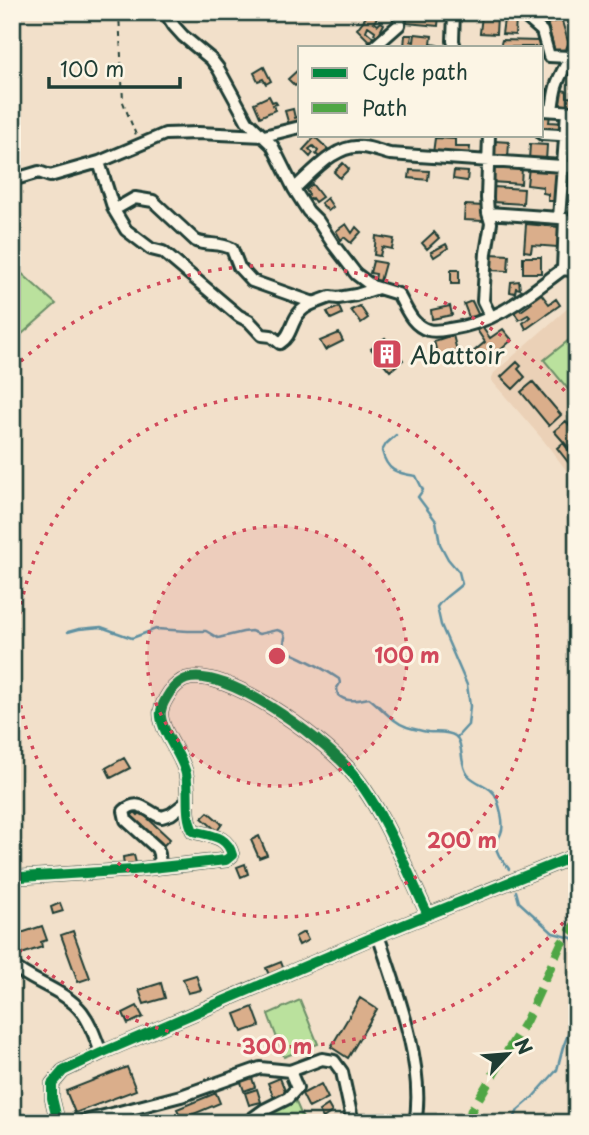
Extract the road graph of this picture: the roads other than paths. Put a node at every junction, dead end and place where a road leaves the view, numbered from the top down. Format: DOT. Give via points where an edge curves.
graph roads {
  1 [pos="165,12"];
  2 [pos="401,12"];
  3 [pos="454,12"];
  4 [pos="520,12"];
  5 [pos="562,12"];
  6 [pos="531,21"];
  7 [pos="577,37"];
  8 [pos="377,46"];
  9 [pos="455,46"];
  10 [pos="546,59"];
  11 [pos="573,60"];
  12 [pos="547,110"];
  13 [pos="572,112"];
  14 [pos="298,128"];
  15 [pos="544,134"];
  16 [pos="264,135"];
  17 [pos="489,136"];
  18 [pos="571,136"];
  19 [pos="487,161"];
  20 [pos="99,162"];
  21 [pos="563,166"];
  22 [pos="577,167"];
  23 [pos="12,180"];
  24 [pos="294,189"];
  25 [pos="114,210"];
  26 [pos="488,213"];
  27 [pos="562,218"];
  28 [pos="577,227"];
  29 [pos="563,269"];
  30 [pos="577,271"];
  31 [pos="378,288"];
  32 [pos="314,303"];
  33 [pos="491,317"];
  34 [pos="188,801"];
  35 [pos="577,855"];
  36 [pos="160,867"];
  37 [pos="12,881"];
  38 [pos="428,915"];
  39 [pos="378,935"];
  40 [pos="12,965"];
  41 [pos="101,1053"];
  42 [pos="290,1071"];
  43 [pos="58,1123"];
  44 [pos="77,1123"];
  45 [pos="246,1123"];
  46 [pos="353,1123"];
  47 [pos="415,1123"];
  1 -- 16 [label="street" via="218,68 247,121"];
  2 -- 8 [label="street" via="399,25"];
  3 -- 9 [label="street"];
  4 -- 6 [label="street"];
  5 -- 6 [label="street"];
  6 -- 10 [label="street" via="542,31"];
  7 -- 11 [label="street"];
  10 -- 11 [label="street"];
  11 -- 12 [label="street"];
  12 -- 13 [label="street"];
  13 -- 18 [label="street"];
  14 -- 16 [label="street"];
  15 -- 18 [label="street"];
  16 -- 20 [label="street" via="165,134"];
  16 -- 24 [label="street"];
  17 -- 19 [label="street"];
  18 -- 21 [label="street"];
  19 -- 21 [label="street"];
  19 -- 24 [label="street" via="390,154 361,146 332,155"];
  19 -- 26 [label="street"];
  20 -- 23 [label="street" via="50,176 39,172"];
  20 -- 25 [label="street"];
  21 -- 22 [label="street"];
  21 -- 27 [label="street"];
  24 -- 31 [label="street" via="356,274"];
  25 -- 32 [label="street" via="135,198 153,201 196,241 232,249 239,267 252,281"];
  25 -- 32 [label="street" via="126,230 151,249 163,252 262,335 280,343 285,340 297,315"];
  26 -- 27 [label="street"];
  26 -- 33 [label="street" via="491,229 483,301"];
  27 -- 28 [label="street"];
  27 -- 29 [label="street"];
  29 -- 30 [label="street"];
  29 -- 33 [label="street" via="510,309"];
  31 -- 32 [label="street"];
  31 -- 33 [label="street" via="398,294 416,323 429,331 469,327"];
  34 -- 36 [label="street" via="162,817 140,805 124,811 126,820 156,848"];
  34 -- 36 [label="street" via="187,820 193,831 223,840 232,855 226,860"];
  34 -- 38 [label="street" via="186,772 160,711 174,687 185,679 218,681 277,710 346,767 385,825"];
  35 -- 38 [label="street"];
  36 -- 37 [label="street"];
  38 -- 39 [label="street"];
  39 -- 41 [label="street"];
  39 -- 47 [label="street" via="408,1033 417,1083"];
  40 -- 41 [label="street" via="82,1011"];
  41 -- 43 [label="street" via="63,1071 52,1084"];
  42 -- 44 [label="street" via="260,1068 181,1096"];
  42 -- 45 [label="street" via="297,1088"];
  42 -- 46 [label="street" via="322,1059 334,1061 342,1072"];
}
